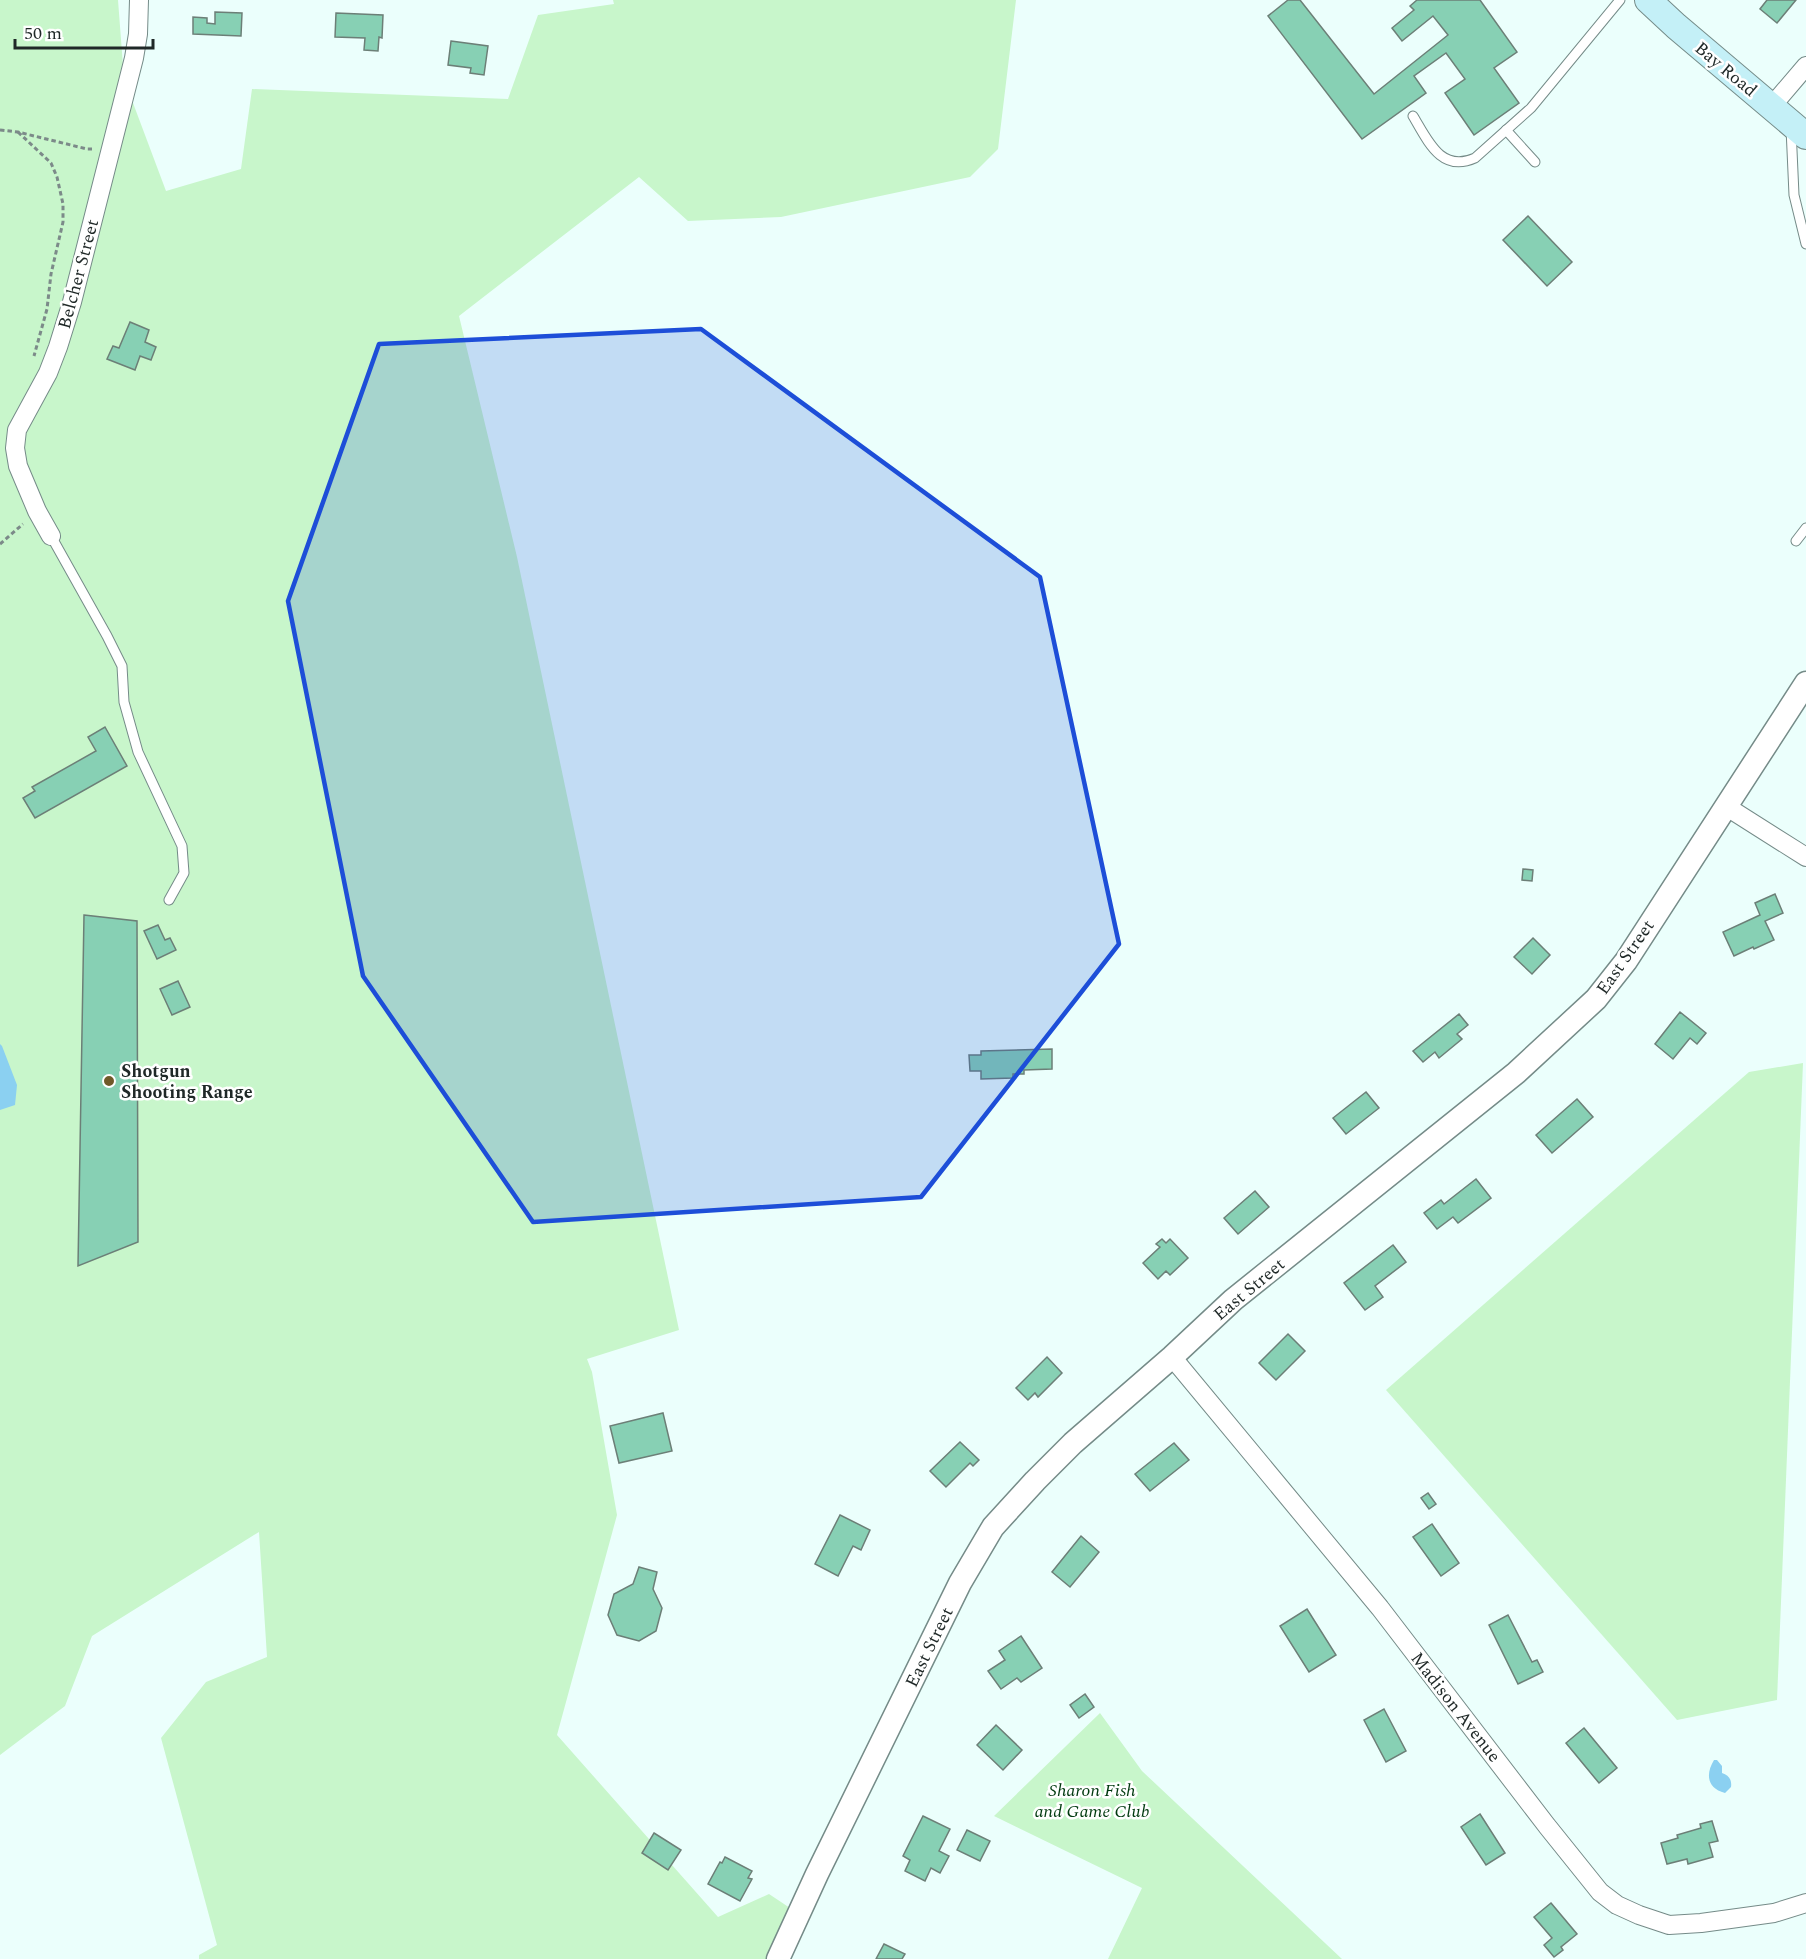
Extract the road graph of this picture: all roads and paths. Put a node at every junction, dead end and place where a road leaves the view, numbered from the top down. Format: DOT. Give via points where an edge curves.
graph roads {
  1 [pos="139,0"];
  2 [pos="1620,0"];
  3 [pos="1648,0"];
  4 [pos="1806,66"];
  5 [pos="1770,106"];
  6 [pos="1413,116"];
  7 [pos="0,130"];
  8 [pos="1506,130"];
  9 [pos="1798,130"];
  10 [pos="18,132"];
  11 [pos="112,146"];
  12 [pos="1535,162"];
  13 [pos="1806,244"];
  14 [pos="44,382"];
  15 [pos="37,511"];
  16 [pos="1806,528"];
  17 [pos="51,536"];
  18 [pos="1796,541"];
  19 [pos="0,544"];
  20 [pos="1806,683"];
  21 [pos="1727,807"];
  22 [pos="1806,857"];
  23 [pos="169,900"];
  24 [pos="1172,1357"];
  25 [pos="1806,1903"];
  26 [pos="778,1959"];
  1 -- 11 [label="street, Belcher Street" via="137,42"];
  2 -- 8 [label="lane" via="1530,108"];
  3 -- 5 [label="main road, Bay Road"];
  4 -- 5 [label="street"];
  5 -- 9 [label="main road, Bay Road"];
  6 -- 8 [label="lane" via="1439,155 1455,162 1475,158"];
  7 -- 10 [label="path"];
  8 -- 12 [label="lane"];
  9 -- 13 [label="lane" via="1794,195"];
  10 -- 11 [label="path" via="87,150"];
  10 -- 14 [label="path" via="51,163 63,204 47,309 32,367"];
  11 -- 14 [label="street, Belcher Street" via="72,302"];
  14 -- 15 [label="street, Belcher Street" via="17,430 15,448 18,466"];
  15 -- 17 [label="street, Belcher Street"];
  15 -- 19 [label="path"];
  16 -- 18 [label="lane"];
  17 -- 23 [label="lane" via="122,666 124,702 138,752 182,846 184,873"];
  20 -- 21 [label="street, East Street"];
  21 -- 22 [label="street"];
  21 -- 24 [label="street, East Street" via="1626,961 1596,999 1516,1073 1233,1300"];
  24 -- 25 [label="street, Madison Avenue" via="1380,1608 1600,1892 1617,1905 1669,1925 1774,1913"];
  24 -- 26 [label="street, East Street" via="1073,1443 993,1527 960,1583"];
}
